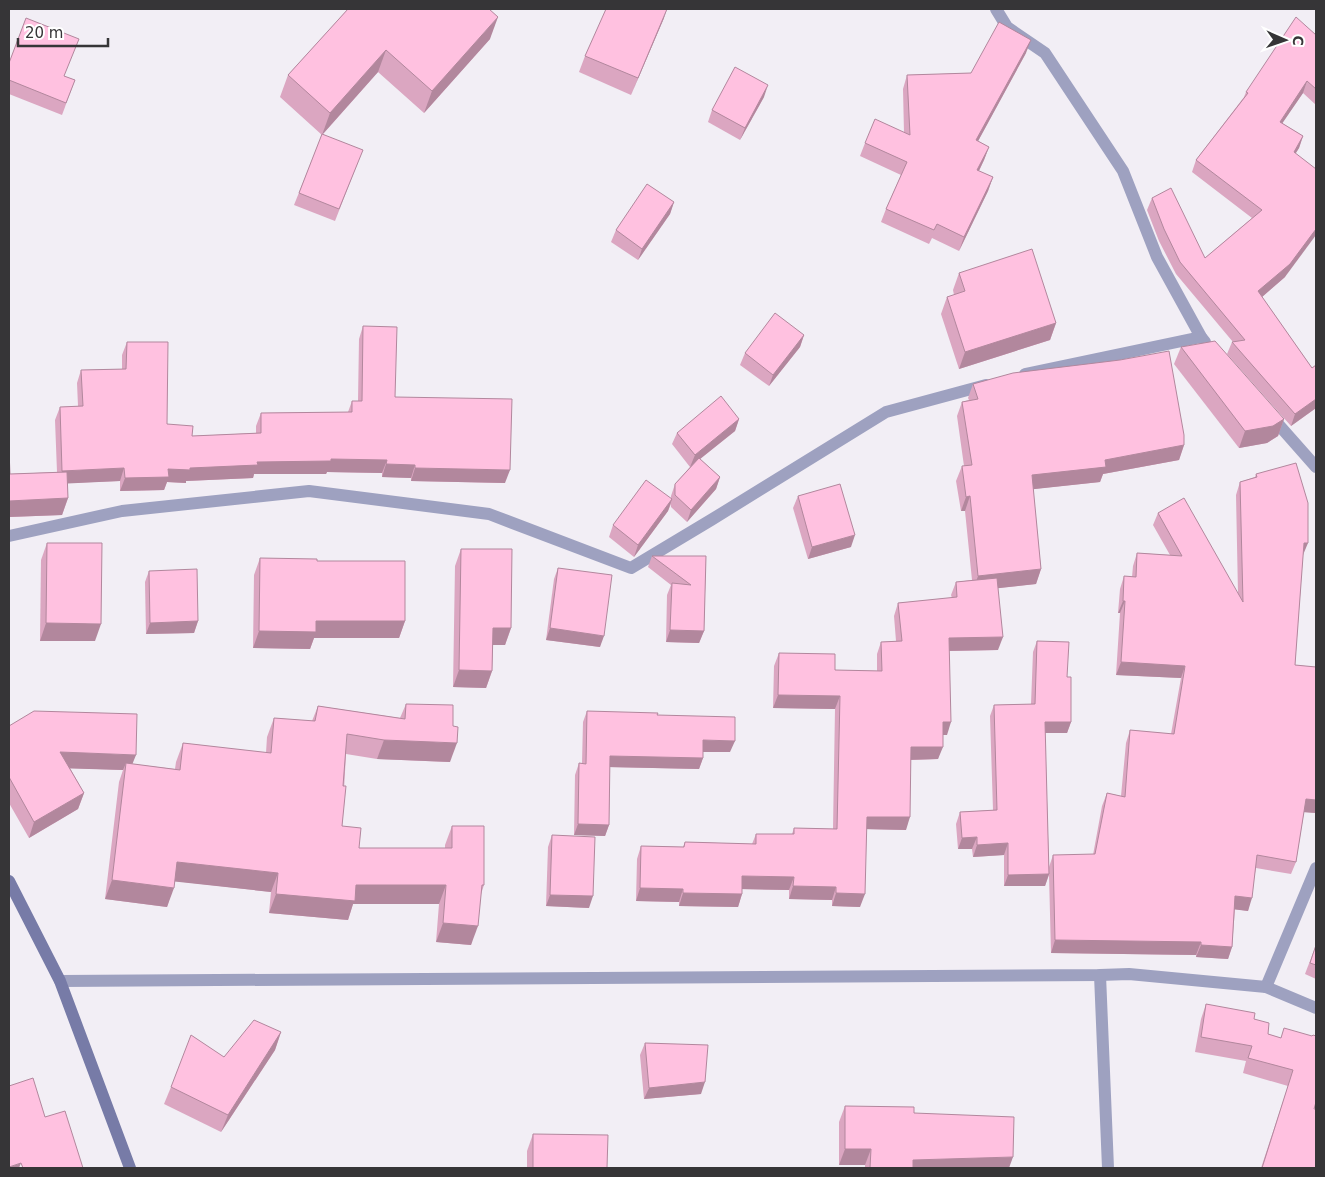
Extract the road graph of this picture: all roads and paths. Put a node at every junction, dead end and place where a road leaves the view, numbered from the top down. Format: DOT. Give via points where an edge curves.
graph roads {
  1 [pos="996,9"];
  2 [pos="1201,337"];
  3 [pos="1214,351"];
  4 [pos="1016,376"];
  5 [pos="997,381"];
  6 [pos="1265,409"];
  7 [pos="1316,467"];
  8 [pos="9,536"];
  9 [pos="1316,868"];
  10 [pos="9,881"];
  11 [pos="1100,976"];
  12 [pos="60,981"];
  13 [pos="1266,987"];
  14 [pos="1316,1008"];
  15 [pos="130,1168"];
  16 [pos="1108,1168"];
  1 -- 2 [label="street" via="1007,27 1045,53 1122,172 1157,257"];
  2 -- 3 [label="street"];
  2 -- 4 [label="street"];
  5 -- 8 [label="street" via="886,412 631,568 489,514 309,491 122,511"];
  6 -- 7 [label="street"];
  9 -- 13 [label="street"];
  10 -- 12 [label="main road"];
  11 -- 12 [label="street"];
  11 -- 13 [label="street" via="1129,974"];
  11 -- 16 [label="street"];
  12 -- 15 [label="main road"];
  13 -- 14 [label="street"];
}
